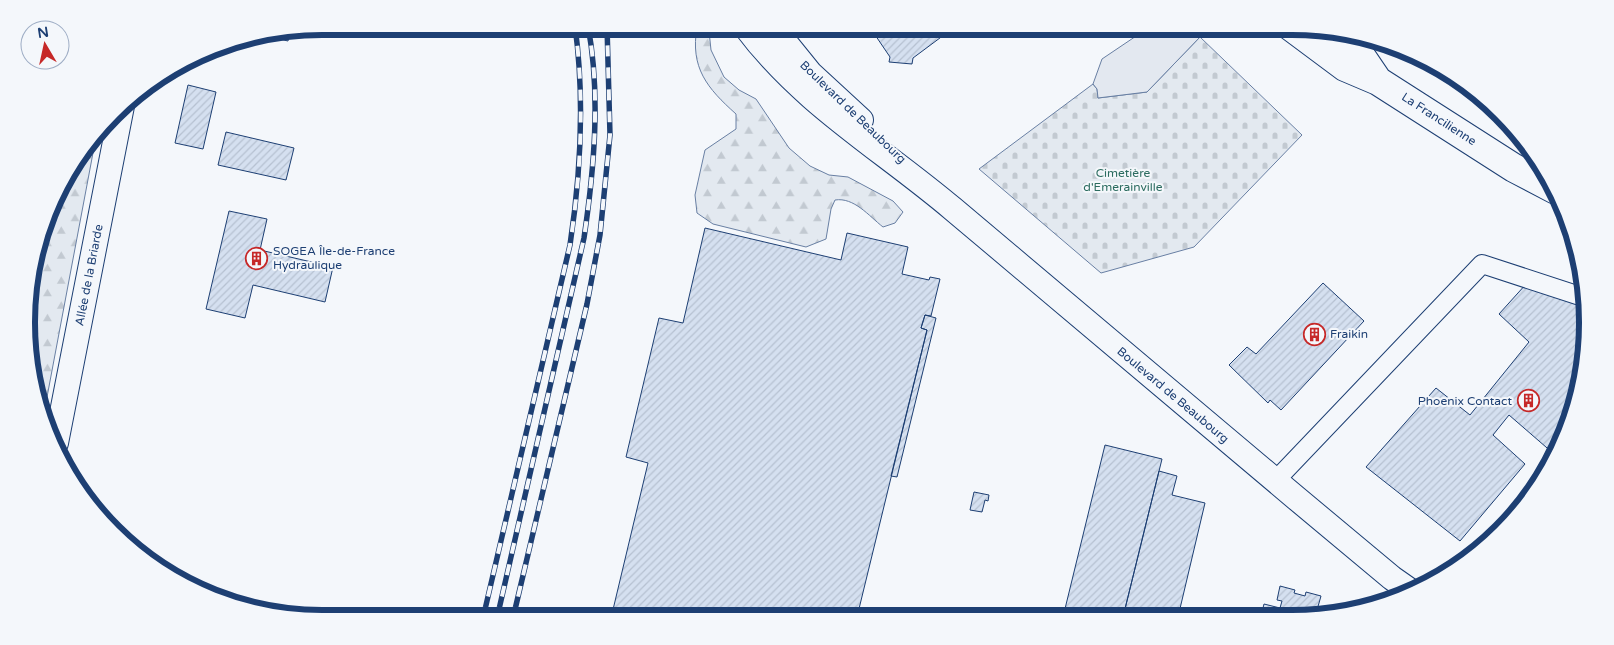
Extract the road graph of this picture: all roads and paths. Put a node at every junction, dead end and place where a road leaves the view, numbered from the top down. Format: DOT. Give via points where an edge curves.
graph roads {
  1 [pos="752,35"];
  2 [pos="779,35"];
  3 [pos="1303,36"];
  4 [pos="1343,40"];
  5 [pos="1378,81"];
  6 [pos="120,118"];
  7 [pos="1542,183"];
  8 [pos="937,195"];
  9 [pos="1578,295"];
  10 [pos="58,434"];
  11 [pos="1275,481"];
  12 [pos="1405,587"];
  1 -- 8 [label="main road, Boulevard de Beaubourg" via="772,60 834,118"];
  2 -- 8 [label="main road, Boulevard de Beaubourg" via="810,73 894,150"];
  3 -- 5 [label="highway" via="1345,67"];
  4 -- 5 [label="highway, La Francilienne" via="1356,50"];
  5 -- 7 [label="highway, La Francilienne"];
  6 -- 10 [label="main road, Allée de la Briarde"];
  8 -- 11 [label="main road, Boulevard de Beaubourg"];
  9 -- 11 [label="street" via="1482,264"];
  11 -- 12 [label="main road, Boulevard de Beaubourg"];
}
